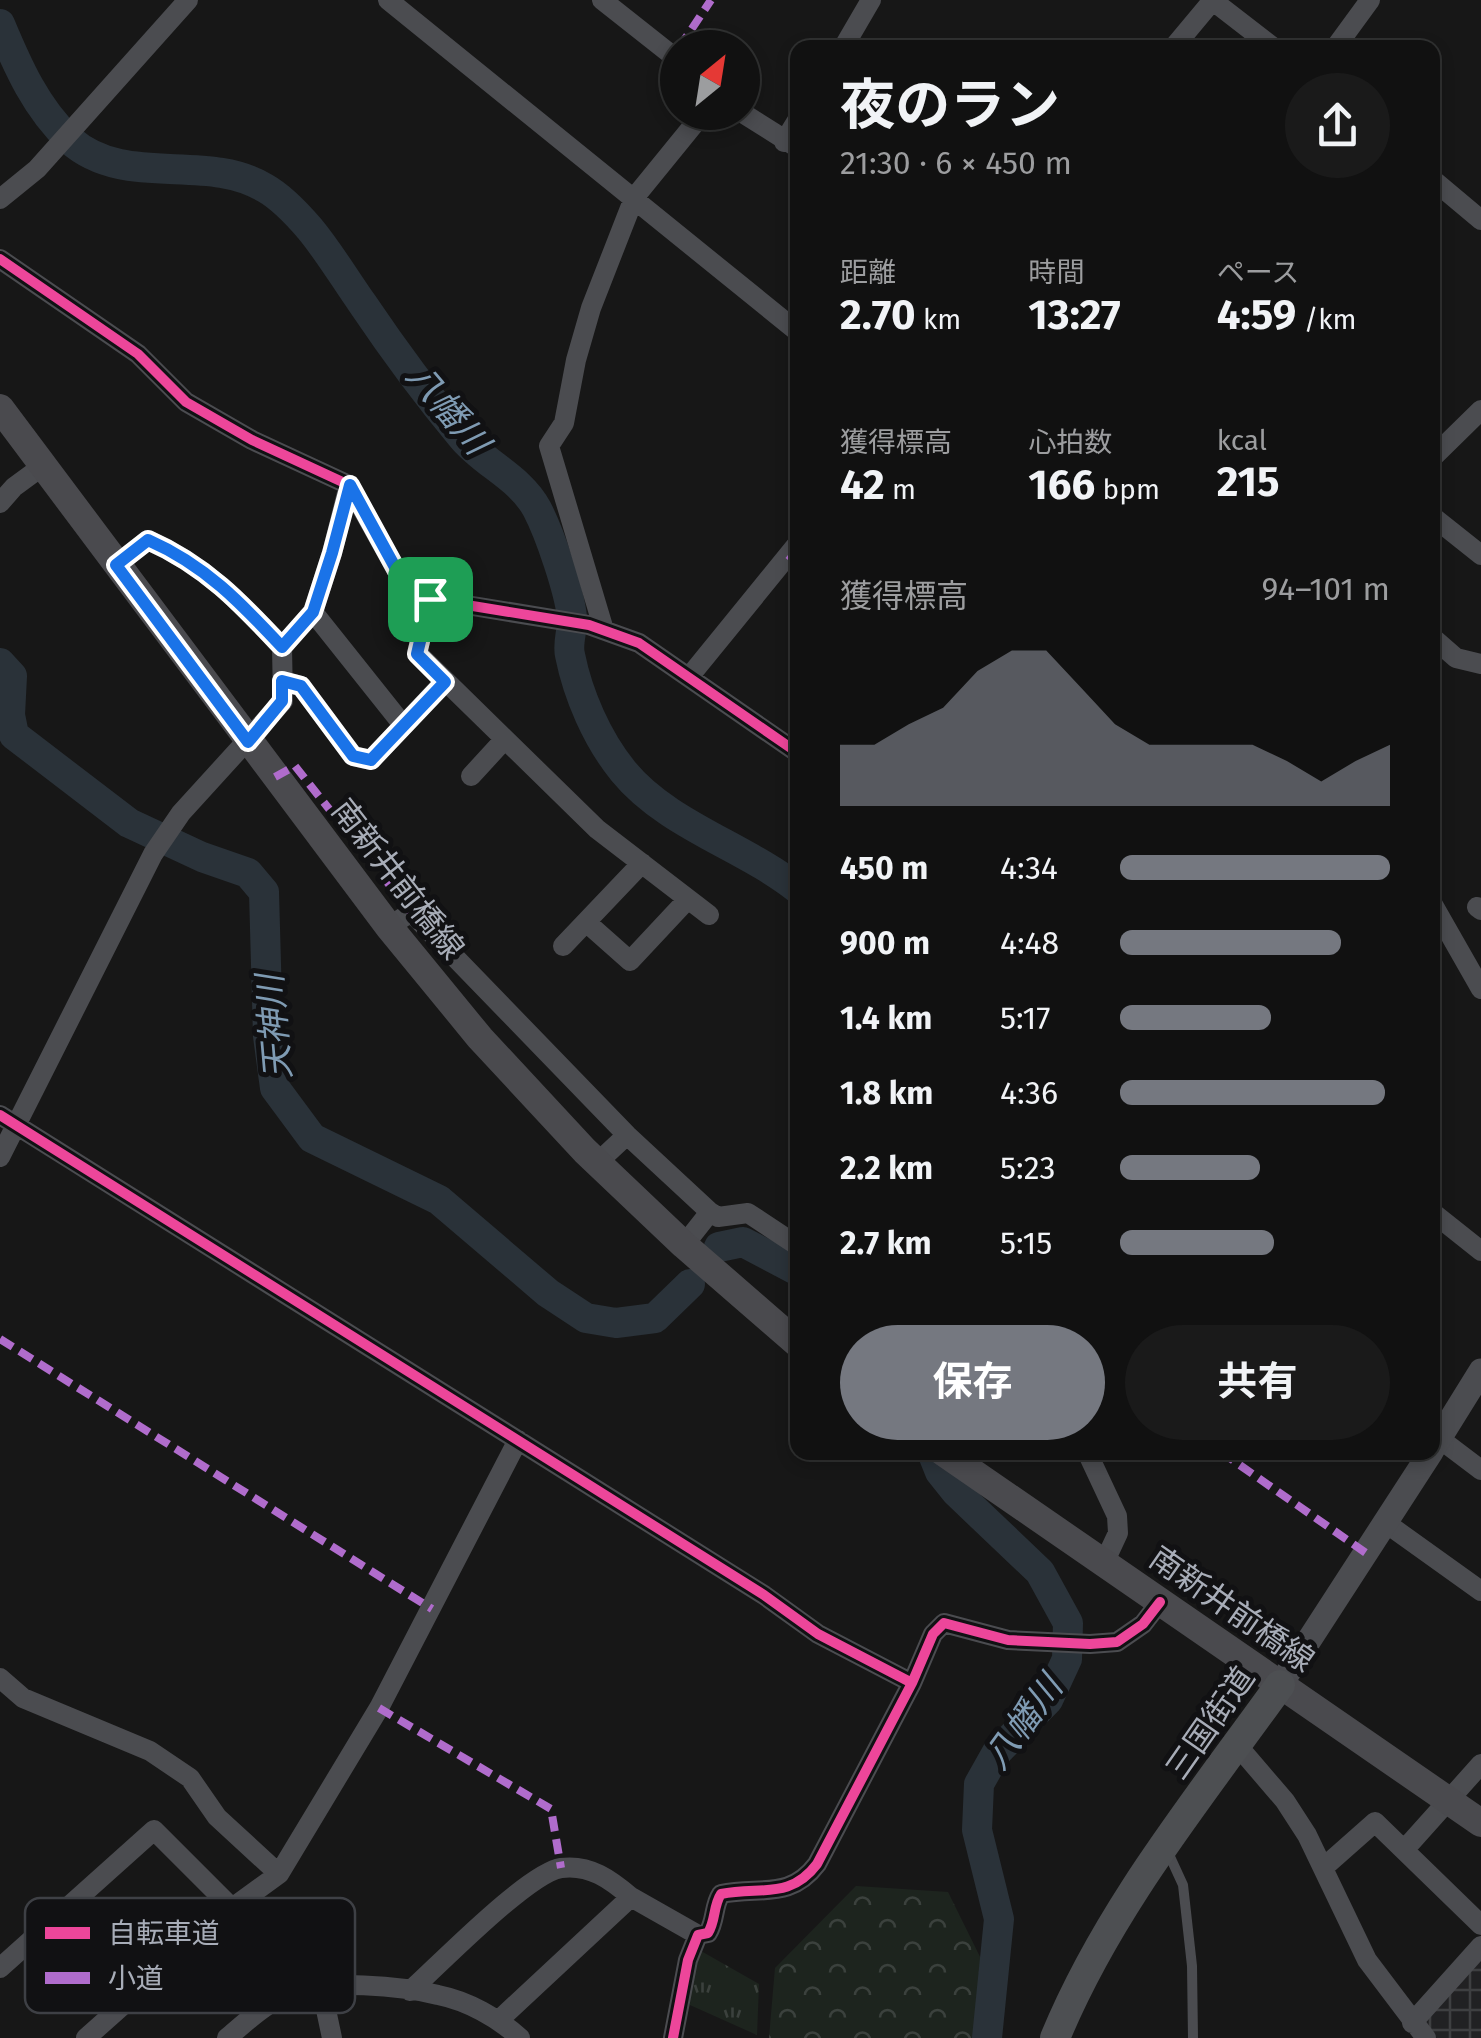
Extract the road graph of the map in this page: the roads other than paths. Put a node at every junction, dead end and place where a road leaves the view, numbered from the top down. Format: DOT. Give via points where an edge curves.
graph roads {
  1 [pos="188,0"];
  2 [pos="388,0"];
  3 [pos="602,0"];
  4 [pos="871,0"];
  5 [pos="1212,0"];
  6 [pos="1370,0"];
  7 [pos="848,40"];
  8 [pos="1180,40"];
  9 [pos="1264,40"];
  10 [pos="1341,40"];
  11 [pos="660,46"];
  12 [pos="760,125"];
  13 [pos="689,130"];
  14 [pos="790,145"];
  15 [pos="1440,186"];
  16 [pos="634,198"];
  17 [pos="0,199"];
  18 [pos="1481,220"];
  19 [pos="0,259"];
  20 [pos="790,325"];
  21 [pos="0,408"];
  22 [pos="1481,410"];
  23 [pos="1440,450"];
  24 [pos="44,465"];
  25 [pos="350,485"];
  26 [pos="0,503"];
  27 [pos="1440,522"];
  28 [pos="790,553"];
  29 [pos="1481,555"];
  30 [pos="116,565"];
  31 [pos="430,599"];
  32 [pos="313,612"];
  33 [pos="596,627"];
  34 [pos="1440,644"];
  35 [pos="282,647"];
  36 [pos="1481,664"];
  37 [pos="689,677"];
  38 [pos="282,681"];
  39 [pos="445,682"];
  40 [pos="403,726"];
  41 [pos="504,740"];
  42 [pos="248,742"];
  43 [pos="790,747"];
  44 [pos="470,776"];
  45 [pos="642,864"];
  46 [pos="688,898"];
  47 [pos="709,915"];
  48 [pos="1440,917"];
  49 [pos="586,922"];
  50 [pos="389,928"];
  51 [pos="562,946"];
  52 [pos="1481,990"];
  53 [pos="8,1120"];
  54 [pos="627,1135"];
  55 [pos="0,1157"];
  56 [pos="597,1163"];
  57 [pos="710,1212"];
  58 [pos="1440,1219"];
  59 [pos="790,1241"];
  60 [pos="684,1244"];
  61 [pos="1481,1252"];
  62 [pos="790,1337"];
  63 [pos="1481,1371"];
  64 [pos="1440,1437"];
  65 [pos="518,1440"];
  66 [pos="1440,1450"];
  67 [pos="954,1460"];
  68 [pos="1091,1460"];
  69 [pos="1426,1460"];
  70 [pos="1481,1470"];
  71 [pos="1386,1522"];
  72 [pos="1104,1563"];
  73 [pos="1481,1590"];
  74 [pos="1160,1602"];
  75 [pos="0,1678"];
  76 [pos="912,1683"];
  77 [pos="1280,1685"];
  78 [pos="1237,1745"];
  79 [pos="1481,1764"];
  80 [pos="1450,1802"];
  81 [pos="1481,1824"];
  82 [pos="1166,1847"];
  83 [pos="1404,1850"];
  84 [pos="1322,1868"];
  85 [pos="278,1874"];
  86 [pos="253,1896"];
  87 [pos="631,1897"];
  88 [pos="78,1898"];
  89 [pos="222,1898"];
  90 [pos="250,1898"];
  91 [pos="1481,1925"];
  92 [pos="698,1935"];
  93 [pos="25,1946"];
  94 [pos="1481,1946"];
  95 [pos="0,1968"];
  96 [pos="355,1988"];
  97 [pos="410,1992"];
  98 [pos="114,2013"];
  99 [pos="257,2013"];
  100 [pos="327,2013"];
  101 [pos="499,2020"];
  102 [pos="1419,2030"];
  103 [pos="86,2038"];
  104 [pos="227,2038"];
  105 [pos="332,2038"];
  106 [pos="520,2038"];
  107 [pos="673,2038"];
  108 [pos="1056,2038"];
  109 [pos="1193,2038"];
  1 -- 17 [label="street" via="37,169"];
  2 -- 16 [label="street"];
  3 -- 11 [label="street"];
  4 -- 7 [label="street"];
  5 -- 8 [label="street"];
  5 -- 9 [label="street"];
  6 -- 10 [label="street"];
  12 -- 14 [label="street"];
  13 -- 16 [label="street"];
  15 -- 18 [label="street"];
  16 -- 20 [label="street"];
  16 -- 33 [label="street" via="591,308 564,423 549,446"];
  19 -- 25 [label="street" via="138,354 186,402"];
  21 -- 24 [label="main road, 南新井前橋線"];
  22 -- 23 [label="street"];
  24 -- 26 [label="street"];
  24 -- 30 [label="main road, 南新井前橋線"];
  25 -- 31 [label="street" via="402,580"];
  25 -- 32 [label="street"];
  27 -- 29 [label="street"];
  28 -- 37 [label="street"];
  30 -- 35 [label="street" via="148,540 165,548 225,586"];
  30 -- 42 [label="main road, 南新井前橋線"];
  31 -- 33 [label="street"];
  31 -- 39 [label="street" via="417,654"];
  32 -- 35 [label="street"];
  32 -- 40 [label="street"];
  33 -- 37 [label="street" via="639,643"];
  34 -- 36 [label="street" via="1456,658"];
  35 -- 38 [label="street"];
  37 -- 43 [label="street"];
  38 -- 40 [label="street" via="301,686 353,756 371,760"];
  38 -- 42 [label="street" via="282,701"];
  39 -- 40 [label="street"];
  39 -- 41 [label="street"];
  41 -- 44 [label="street"];
  41 -- 45 [label="street"];
  42 -- 50 [label="main road, 南新井前橋線"];
  42 -- 53 [label="street" via="181,813 153,854"];
  45 -- 46 [label="street"];
  45 -- 49 [label="street"];
  46 -- 47 [label="street"];
  46 -- 49 [label="street" via="630,961"];
  48 -- 52 [label="street"];
  49 -- 51 [label="street"];
  50 -- 54 [label="street" via="411,912"];
  50 -- 56 [label="main road, 南新井前橋線"];
  53 -- 55 [label="street"];
  53 -- 65 [label="street"];
  54 -- 56 [label="street"];
  54 -- 57 [label="street"];
  56 -- 60 [label="main road, 南新井前橋線"];
  57 -- 59 [label="street" via="748,1213"];
  57 -- 60 [label="street"];
  58 -- 61 [label="street"];
  60 -- 62 [label="main road, 南新井前橋線"];
  63 -- 64 [label="street, 三国街道"];
  65 -- 76 [label="street" via="818,1634"];
  65 -- 85 [label="street" via="379,1708"];
  66 -- 70 [label="street"];
  67 -- 72 [label="main road, 南新井前橋線"];
  68 -- 72 [label="street" via="1116,1516 1118,1533"];
  69 -- 71 [label="street, 三国街道"];
  71 -- 73 [label="street"];
  71 -- 77 [label="street, 三国街道"];
  72 -- 74 [label="main road, 南新井前橋線"];
  74 -- 76 [label="street" via="1117,1642 1008,1640 944,1623"];
  74 -- 77 [label="main road, 南新井前橋線"];
  75 -- 85 [label="street" via="23,1698 150,1751 190,1778 217,1816"];
  76 -- 92 [label="street" via="806,1880 791,1888 720,1894 713,1924"];
  77 -- 78 [label="main road, 三国街道"];
  77 -- 80 [label="main road, 南新井前橋線"];
  78 -- 82 [label="main road, 三国街道"];
  78 -- 84 [label="street" via="1285,1801"];
  79 -- 80 [label="street"];
  80 -- 81 [label="main road, 南新井前橋線"];
  80 -- 83 [label="street"];
  82 -- 108 [label="main road, 三国街道" via="1103,1939"];
  82 -- 109 [label="lane" via="1183,1885"];
  83 -- 84 [label="street" via="1375,1822"];
  83 -- 91 [label="street"];
  84 -- 102 [label="street" via="1367,1960"];
  85 -- 86 [label="street"];
  86 -- 90 [label="street"];
  87 -- 92 [label="street"];
  87 -- 97 [label="street" via="602,1873 560,1868 530,1884"];
  87 -- 101 [label="street"];
  88 -- 89 [label="street" via="154,1830"];
  92 -- 107 [label="street"];
  93 -- 95 [label="street"];
  94 -- 102 [label="street"];
  96 -- 97 [label="street"];
  97 -- 101 [label="street" via="440,1995"];
  98 -- 103 [label="street"];
  99 -- 104 [label="street"];
  100 -- 105 [label="street"];
  101 -- 106 [label="street"];
}
